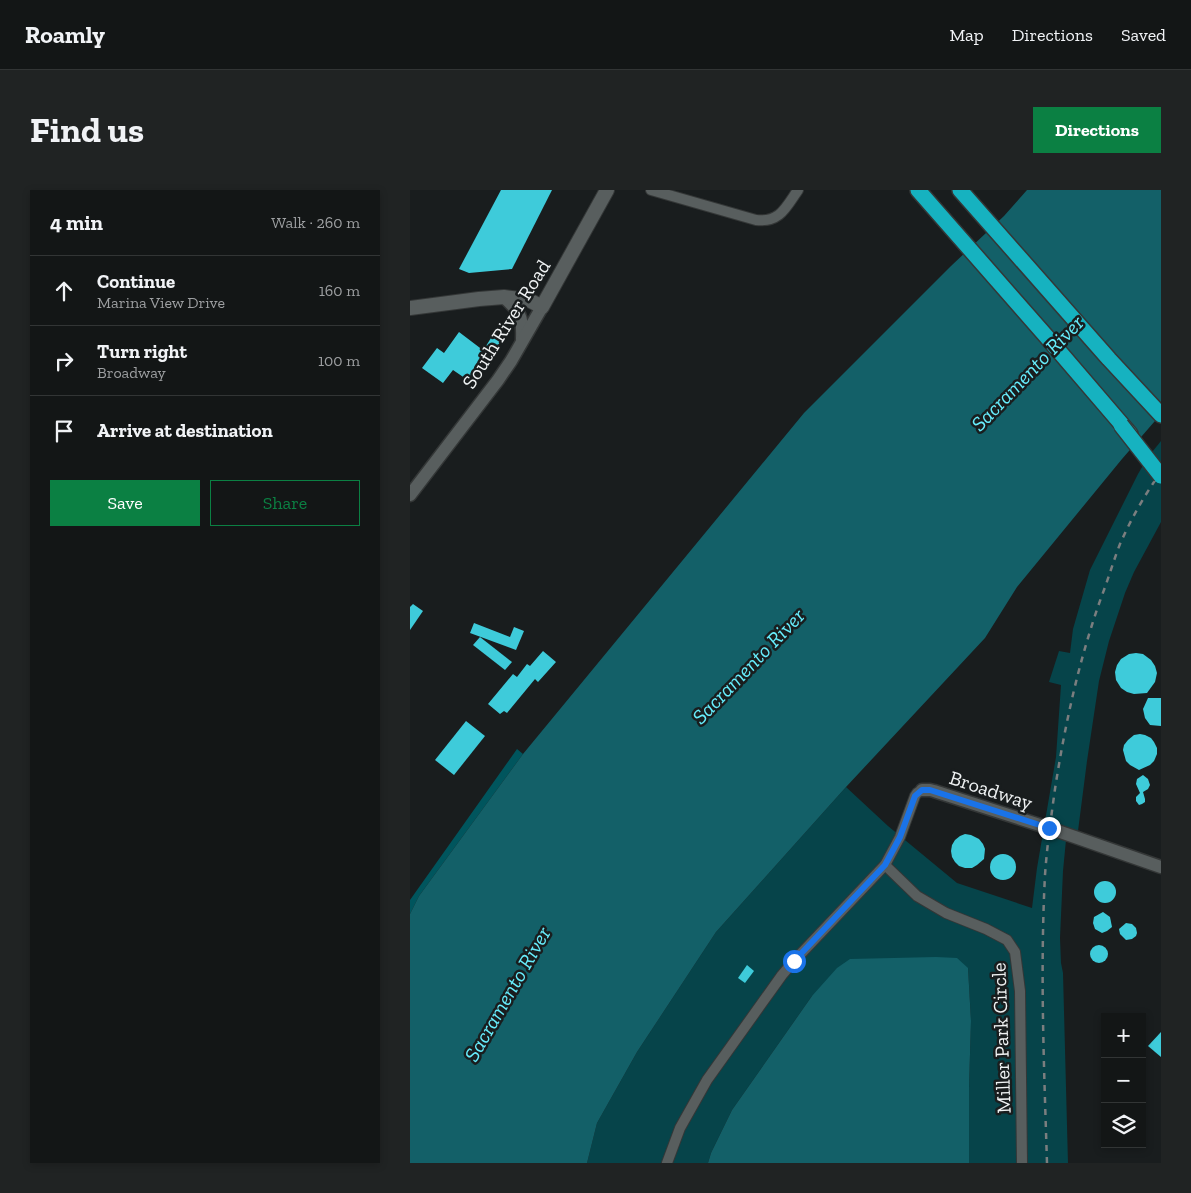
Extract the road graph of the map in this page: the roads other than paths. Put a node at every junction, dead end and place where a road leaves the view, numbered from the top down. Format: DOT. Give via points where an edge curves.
graph roads {
  1 [pos="607,190"];
  2 [pos="651,190"];
  3 [pos="798,190"];
  4 [pos="918,190"];
  5 [pos="960,190"];
  6 [pos="504,297"];
  7 [pos="542,307"];
  8 [pos="410,308"];
  9 [pos="522,341"];
  10 [pos="1161,416"];
  11 [pos="1121,425"];
  12 [pos="1161,468"];
  13 [pos="1161,476"];
  14 [pos="410,495"];
  15 [pos="922,790"];
  16 [pos="885,865"];
  17 [pos="1161,867"];
  18 [pos="667,1163"];
  19 [pos="1022,1163"];
  1 -- 7 [label="main road, South River Road"];
  2 -- 3 [label="street" via="765,221 780,214"];
  4 -- 11 [label="highway"];
  5 -- 10 [label="highway"];
  6 -- 7 [label="main road" via="529,300"];
  6 -- 8 [label="main road"];
  6 -- 9 [label="street" via="517,310 523,323"];
  7 -- 9 [label="street, South River Road"];
  9 -- 14 [label="street, South River Road" via="498,380"];
  11 -- 12 [label="highway, bridge"];
  11 -- 13 [label="highway, bridge"];
  15 -- 16 [label="street" via="915,796 900,837"];
  15 -- 17 [label="street, Broadway" via="1049,828"];
  16 -- 18 [label="street" via="782,975 708,1080 680,1128"];
  16 -- 19 [label="street, Miller Park Circle" via="917,896 946,913 1007,940 1015,952 1020,991"];
}
